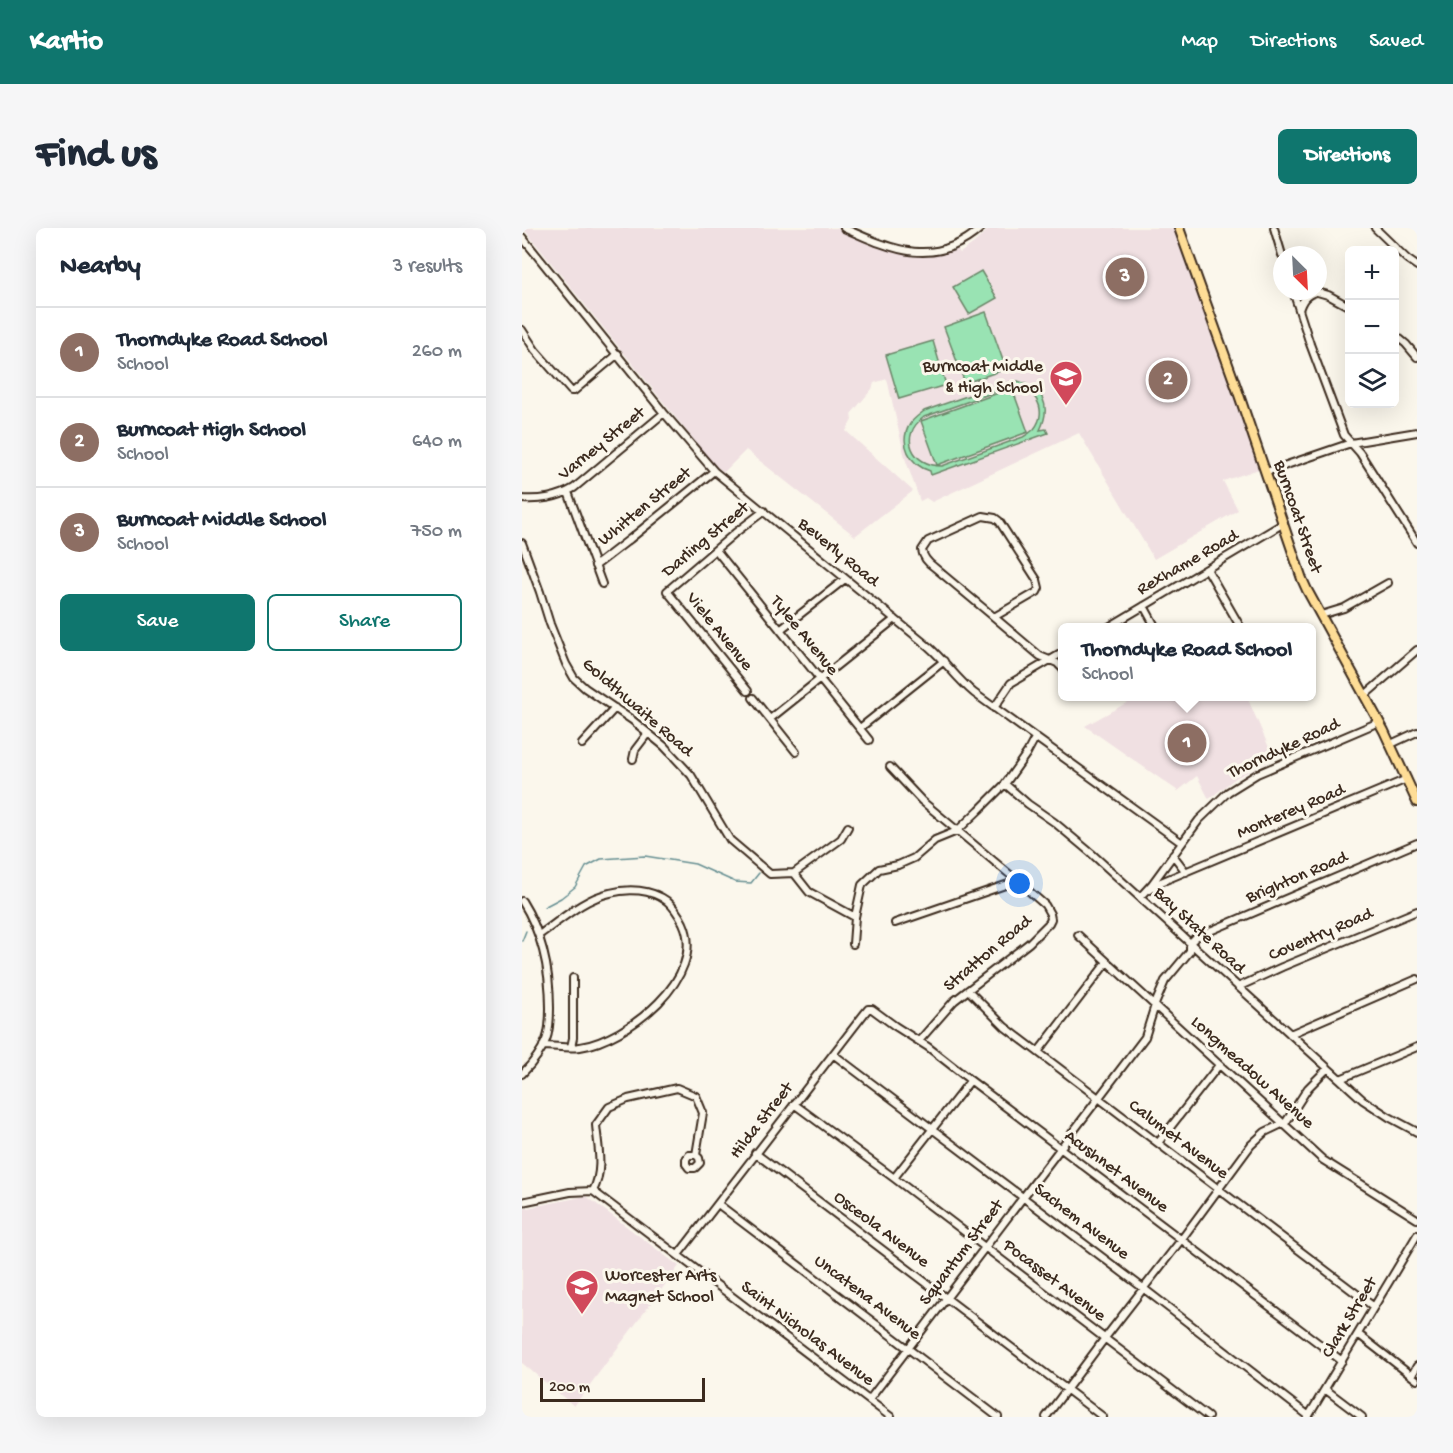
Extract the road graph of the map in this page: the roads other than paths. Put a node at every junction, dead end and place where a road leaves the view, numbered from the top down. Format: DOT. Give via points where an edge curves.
graph roads {
  1 [pos="844,228"];
  2 [pos="981,228"];
  3 [pos="1179,228"];
  4 [pos="1274,228"];
  5 [pos="1375,228"];
  6 [pos="522,237"];
  7 [pos="1279,246"];
  8 [pos="1417,266"];
  9 [pos="1327,295"];
  10 [pos="1296,300"];
  11 [pos="1304,300"];
  12 [pos="1345,304"];
  13 [pos="1299,310"];
  14 [pos="522,330"];
  15 [pos="1399,338"];
  16 [pos="618,354"];
  17 [pos="1417,357"];
  18 [pos="664,413"];
  19 [pos="1417,432"];
  20 [pos="1351,443"];
  21 [pos="714,471"];
  22 [pos="1266,472"];
  23 [pos="568,492"];
  24 [pos="522,500"];
  25 [pos="764,511"];
  26 [pos="1284,523"];
  27 [pos="522,543"];
  28 [pos="1417,543"];
  29 [pos="716,550"];
  30 [pos="595,566"];
  31 [pos="1207,569"];
  32 [pos="845,579"];
  33 [pos="1388,583"];
  34 [pos="602,584"];
  35 [pos="667,591"];
  36 [pos="1144,606"];
  37 [pos="1321,615"];
  38 [pos="994,617"];
  39 [pos="895,619"];
  40 [pos="1114,623"];
  41 [pos="1154,623"];
  42 [pos="1239,623"];
  43 [pos="780,630"];
  44 [pos="1417,650"];
  45 [pos="1058,655"];
  46 [pos="1049,660"];
  47 [pos="944,661"];
  48 [pos="1058,664"];
  49 [pos="820,679"];
  50 [pos="748,691"];
  51 [pos="1365,696"];
  52 [pos="753,698"];
  53 [pos="615,708"];
  54 [pos="994,708"];
  55 [pos="770,719"];
  56 [pos="1379,722"];
  57 [pos="860,728"];
  58 [pos="1417,732"];
  59 [pos="648,733"];
  60 [pos="1035,738"];
  61 [pos="869,740"];
  62 [pos="582,744"];
  63 [pos="1391,744"];
  64 [pos="796,752"];
  65 [pos="633,759"];
  66 [pos="890,768"];
  67 [pos="1407,779"];
  68 [pos="1005,784"];
  69 [pos="1417,802"];
  70 [pos="848,827"];
  71 [pos="957,831"];
  72 [pos="1182,843"];
  73 [pos="1417,843"];
  74 [pos="1173,855"];
  75 [pos="1186,872"];
  76 [pos="794,873"];
  77 [pos="1017,881"];
  78 [pos="1140,897"];
  79 [pos="522,901"];
  80 [pos="1417,911"];
  81 [pos="855,917"];
  82 [pos="895,923"];
  83 [pos="539,935"];
  84 [pos="1078,935"];
  85 [pos="1190,943"];
  86 [pos="853,944"];
  87 [pos="1107,962"];
  88 [pos="573,978"];
  89 [pos="1417,979"];
  90 [pos="1238,987"];
  91 [pos="969,990"];
  92 [pos="1155,1005"];
  93 [pos="872,1009"];
  94 [pos="1290,1034"];
  95 [pos="919,1041"];
  96 [pos="543,1046"];
  97 [pos="571,1047"];
  98 [pos="1417,1047"];
  99 [pos="1038,1052"];
  100 [pos="833,1054"];
  101 [pos="1219,1065"];
  102 [pos="1328,1068"];
  103 [pos="522,1074"];
  104 [pos="1340,1079"];
  105 [pos="970,1081"];
  106 [pos="1099,1099"];
  107 [pos="794,1104"];
  108 [pos="1284,1123"];
  109 [pos="933,1129"];
  110 [pos="1417,1132"];
  111 [pos="1158,1143"];
  112 [pos="1061,1149"];
  113 [pos="755,1154"];
  114 [pos="696,1155"];
  115 [pos="894,1178"];
  116 [pos="1218,1189"];
  117 [pos="592,1191"];
  118 [pos="1023,1197"];
  119 [pos="522,1202"];
  120 [pos="718,1204"];
  121 [pos="1417,1219"];
  122 [pos="1417,1235"];
  123 [pos="1181,1240"];
  124 [pos="985,1248"];
  125 [pos="678,1255"];
  126 [pos="1143,1288"];
  127 [pos="947,1299"];
  128 [pos="1374,1307"];
  129 [pos="1358,1334"];
  130 [pos="1105,1338"];
  131 [pos="908,1348"];
  132 [pos="1342,1361"];
  133 [pos="1417,1366"];
  134 [pos="1414,1378"];
  135 [pos="1325,1389"];
  136 [pos="1067,1390"];
  137 [pos="869,1400"];
  138 [pos="1308,1416"];
  139 [pos="891,1417"];
  140 [pos="999,1417"];
  141 [pos="1046,1417"];
  142 [pos="1103,1417"];
  143 [pos="1208,1417"];
  144 [pos="1362,1417"];
  1 -- 2 [label="street" via="892,248 919,253 943,250"];
  3 -- 22 [label="main road, Burncoat Street"];
  4 -- 7 [label="street"];
  5 -- 8 [label="street"];
  6 -- 16 [label="street, Beverly Road"];
  9 -- 12 [label="street"];
  10 -- 13 [label="street"];
  11 -- 13 [label="street"];
  13 -- 20 [label="street" via="1344,435"];
  14 -- 16 [label="street" via="571,391"];
  15 -- 17 [label="street"];
  16 -- 18 [label="street, Beverly Road"];
  18 -- 21 [label="street, Beverly Road"];
  18 -- 23 [label="street, Varney Street"];
  19 -- 20 [label="street"];
  20 -- 22 [label="street"];
  20 -- 28 [label="street"];
  21 -- 25 [label="street, Beverly Road"];
  21 -- 30 [label="street, Whitten Street"];
  22 -- 26 [label="main road, Burncoat Street"];
  23 -- 24 [label="street, Varney Street" via="541,500"];
  23 -- 30 [label="street"];
  25 -- 29 [label="street, Darling Street"];
  25 -- 32 [label="street, Beverly Road"];
  26 -- 31 [label="street, Rexhame Road"];
  26 -- 37 [label="main road, Burncoat Street" via="1304,585"];
  27 -- 53 [label="street, Goldthwaite Road" via="569,671 585,688"];
  29 -- 35 [label="street, Darling Street"];
  29 -- 43 [label="street, Tylee Avenue"];
  30 -- 34 [label="street"];
  31 -- 36 [label="street, Rexhame Road"];
  31 -- 42 [label="street"];
  32 -- 39 [label="street, Beverly Road"];
  32 -- 43 [label="street"];
  33 -- 37 [label="street" via="1344,608"];
  35 -- 50 [label="street, Viele Avenue"];
  36 -- 40 [label="street, Rexhame Road"];
  36 -- 41 [label="street"];
  37 -- 51 [label="main road, Burncoat Street"];
  38 -- 38 [label="street" via="930,564 922,550 928,541 983,516 999,521 1039,584 1036,592"];
  38 -- 46 [label="street"];
  39 -- 47 [label="street, Beverly Road"];
  39 -- 49 [label="street"];
  43 -- 49 [label="street, Tylee Avenue"];
  44 -- 51 [label="street"];
  45 -- 46 [label="street"];
  46 -- 48 [label="street"];
  46 -- 54 [label="street" via="1011,683"];
  47 -- 54 [label="street, Beverly Road" via="961,683"];
  47 -- 57 [label="street"];
  49 -- 55 [label="street"];
  49 -- 57 [label="street, Tylee Avenue"];
  51 -- 56 [label="main road, Burncoat Street"];
  52 -- 55 [label="street, Viele Avenue"];
  53 -- 59 [label="street, Goldthwaite Road"];
  53 -- 62 [label="street"];
  54 -- 60 [label="street, Beverly Road"];
  55 -- 64 [label="street, Viele Avenue"];
  56 -- 63 [label="main road, Burncoat Street"];
  56 -- 72 [label="street, Thorndyke Road" via="1236,786 1199,820"];
  57 -- 61 [label="street, Tylee Avenue"];
  58 -- 63 [label="street"];
  59 -- 65 [label="street"];
  59 -- 76 [label="street, Goldthwaite Road" via="691,775 729,840 770,874"];
  60 -- 68 [label="street"];
  60 -- 72 [label="street, Beverly Road"];
  63 -- 67 [label="main road, Burncoat Street"];
  66 -- 71 [label="street"];
  67 -- 69 [label="main road, Burncoat Street"];
  67 -- 75 [label="street, Monterey Road"];
  68 -- 71 [label="street"];
  68 -- 78 [label="street, Bay State Road"];
  70 -- 76 [label="street" via="841,839"];
  71 -- 77 [label="street"];
  71 -- 81 [label="street" via="935,840 914,858 879,869 862,885"];
  72 -- 74 [label="street, Thorndyke Road"];
  73 -- 85 [label="street, Brighton Road" via="1196,937"];
  74 -- 75 [label="street"];
  74 -- 78 [label="street, Thorndyke Road"];
  75 -- 78 [label="street, Monterey Road" via="1161,882"];
  76 -- 81 [label="street" via="809,892"];
  77 -- 82 [label="street"];
  77 -- 91 [label="street, Stratton Road" via="1045,906 1051,917 1049,923"];
  78 -- 85 [label="street, Bay State Road"];
  79 -- 83 [label="street"];
  80 -- 90 [label="street, Coventry Road"];
  81 -- 86 [label="street"];
  83 -- 96 [label="street" via="549,986 549,1027"];
  83 -- 97 [label="street" via="592,899 625,891 648,892 663,898 678,913 686,929 688,946 683,966 661,1000 637,1022 612,1036"];
  84 -- 87 [label="street, Longmeadow Avenue"];
  85 -- 90 [label="street, Bay State Road"];
  85 -- 92 [label="street, Squantum Street" via="1190,951 1165,981"];
  87 -- 92 [label="street, Longmeadow Avenue"];
  87 -- 99 [label="street"];
  88 -- 97 [label="street"];
  89 -- 94 [label="street"];
  90 -- 94 [label="street, Bay State Road"];
  91 -- 95 [label="street, Stratton Road" via="950,1005"];
  91 -- 99 [label="street, Calumet Avenue" via="999,1022"];
  92 -- 101 [label="street, Longmeadow Avenue"];
  92 -- 106 [label="street, Squantum Street" via="1145,1037"];
  93 -- 95 [label="street, Acushnet Avenue"];
  93 -- 100 [label="street, Hilda Street" via="868,1009"];
  94 -- 102 [label="street, Bay State Road"];
  95 -- 105 [label="street, Acushnet Avenue"];
  96 -- 97 [label="street"];
  96 -- 103 [label="street"];
  98 -- 104 [label="street"];
  99 -- 106 [label="street, Calumet Avenue"];
  100 -- 107 [label="street, Hilda Street"];
  100 -- 109 [label="street, Sachem Avenue"];
  101 -- 108 [label="street, Longmeadow Avenue"];
  101 -- 111 [label="street"];
  102 -- 104 [label="street, Bay State Road"];
  102 -- 108 [label="street"];
  104 -- 110 [label="street, Bay State Road" via="1370,1106"];
  105 -- 109 [label="street"];
  105 -- 112 [label="street, Acushnet Avenue"];
  106 -- 111 [label="street, Calumet Avenue"];
  106 -- 112 [label="street, Squantum Street"];
  107 -- 113 [label="street, Hilda Street"];
  107 -- 115 [label="street, Pocasset Avenue"];
  108 -- 116 [label="street" via="1256,1140"];
  108 -- 121 [label="street, Longmeadow Avenue" via="1323,1160"];
  109 -- 115 [label="street"];
  109 -- 118 [label="street, Sachem Avenue"];
  111 -- 116 [label="street, Calumet Avenue"];
  112 -- 118 [label="street, Squantum Street"];
  112 -- 123 [label="street, Acushnet Avenue"];
  113 -- 120 [label="street, Hilda Street"];
  113 -- 127 [label="street, Osceola Avenue"];
  114 -- 117 [label="street" via="704,1113 696,1096 677,1088 628,1099 609,1107 596,1125 600,1170"];
  115 -- 124 [label="street, Pocasset Avenue"];
  116 -- 123 [label="street"];
  116 -- 128 [label="street, Calumet Avenue"];
  117 -- 119 [label="street"];
  117 -- 125 [label="street, Saint Nicholas Avenue"];
  118 -- 124 [label="street, Squantum Street"];
  118 -- 126 [label="street, Sachem Avenue"];
  120 -- 125 [label="street, Hilda Street"];
  120 -- 131 [label="street, Uncatena Avenue"];
  122 -- 128 [label="street, Clark Street"];
  123 -- 126 [label="street"];
  123 -- 132 [label="street, Acushnet Avenue"];
  124 -- 127 [label="street, Squantum Street"];
  124 -- 130 [label="street, Pocasset Avenue"];
  125 -- 137 [label="street, Saint Nicholas Avenue"];
  126 -- 130 [label="street"];
  126 -- 138 [label="street, Sachem Avenue"];
  127 -- 131 [label="street, Squantum Street"];
  127 -- 136 [label="street, Osceola Avenue"];
  128 -- 129 [label="street, Clark Street"];
  129 -- 132 [label="street, Clark Street"];
  129 -- 134 [label="street"];
  130 -- 136 [label="street"];
  130 -- 143 [label="street, Pocasset Avenue"];
  131 -- 137 [label="street, Squantum Street"];
  131 -- 140 [label="street, Uncatena Avenue"];
  132 -- 135 [label="street, Clark Street"];
  133 -- 134 [label="street"];
  135 -- 138 [label="street, Clark Street"];
  135 -- 144 [label="street"];
  136 -- 141 [label="street"];
  136 -- 142 [label="street, Osceola Avenue"];
  137 -- 139 [label="street, Saint Nicholas Avenue"];
}
